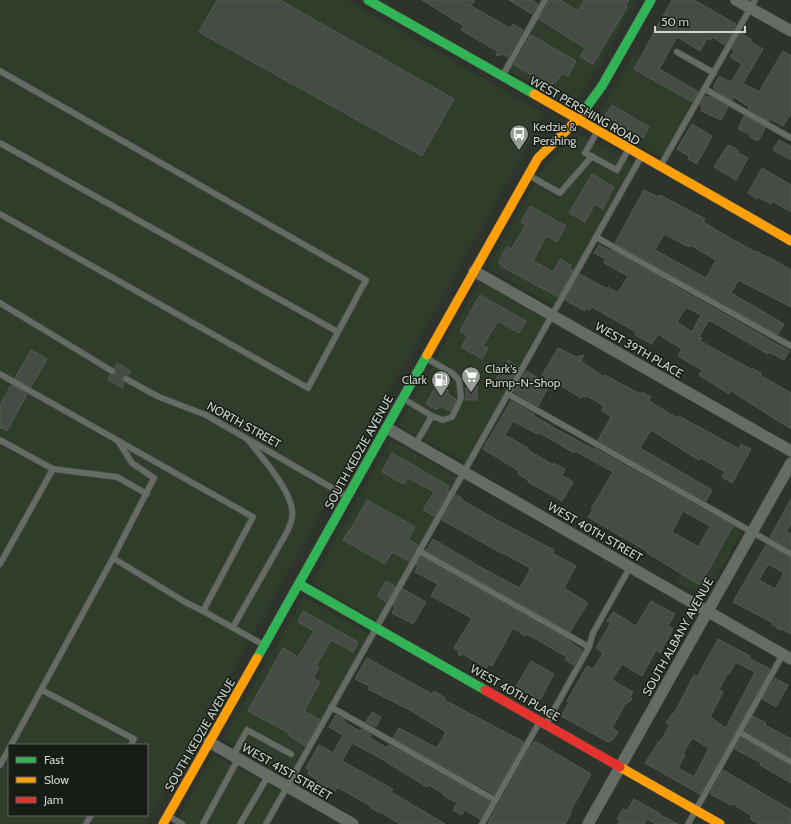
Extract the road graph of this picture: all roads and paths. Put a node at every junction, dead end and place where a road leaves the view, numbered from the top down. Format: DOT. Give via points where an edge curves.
graph roads {
  1 [pos="368,0"];
  2 [pos="545,0"];
  3 [pos="651,0"];
  4 [pos="736,0"];
  5 [pos="753,4"];
  6 [pos="791,31"];
  7 [pos="677,52"];
  8 [pos="0,71"];
  9 [pos="714,73"];
  10 [pos="502,77"];
  11 [pos="705,89"];
  12 [pos="577,120"];
  13 [pos="597,132"];
  14 [pos="791,138"];
  15 [pos="0,143"];
  16 [pos="629,150"];
  17 [pos="592,156"];
  18 [pos="641,157"];
  19 [pos="660,167"];
  20 [pos="529,175"];
  21 [pos="0,214"];
  22 [pos="596,236"];
  23 [pos="791,241"];
  24 [pos="474,271"];
  25 [pos="0,303"];
  26 [pos="552,315"];
  27 [pos="338,332"];
  28 [pos="791,346"];
  29 [pos="426,358"];
  30 [pos="112,371"];
  31 [pos="0,374"];
  32 [pos="126,379"];
  33 [pos="508,394"];
  34 [pos="403,399"];
  35 [pos="432,416"];
  36 [pos="386,428"];
  37 [pos="246,438"];
  38 [pos="0,440"];
  39 [pos="117,440"];
  40 [pos="415,445"];
  41 [pos="791,451"];
  42 [pos="791,463"];
  43 [pos="52,469"];
  44 [pos="464,472"];
  45 [pos="146,494"];
  46 [pos="348,497"];
  47 [pos="752,532"];
  48 [pos="419,551"];
  49 [pos="791,554"];
  50 [pos="113,558"];
  51 [pos="0,564"];
  52 [pos="630,567"];
  53 [pos="299,584"];
  54 [pos="204,611"];
  55 [pos="707,612"];
  56 [pos="233,627"];
  57 [pos="376,628"];
  58 [pos="264,645"];
  59 [pos="589,647"];
  60 [pos="787,657"];
  61 [pos="42,690"];
  62 [pos="331,708"];
  63 [pos="543,723"];
  64 [pos="739,732"];
  65 [pos="209,742"];
  66 [pos="12,744"];
  67 [pos="132,744"];
  68 [pos="8,751"];
  69 [pos="291,754"];
  70 [pos="236,757"];
  71 [pos="791,762"];
  72 [pos="0,765"];
  73 [pos="620,767"];
  74 [pos="268,776"];
  75 [pos="287,786"];
  76 [pos="495,800"];
  77 [pos="696,810"];
  78 [pos="165,820"];
  79 [pos="182,824"];
  80 [pos="203,824"];
  81 [pos="240,824"];
  82 [pos="266,824"];
  83 [pos="353,824"];
  84 [pos="482,824"];
  85 [pos="588,824"];
  86 [pos="688,824"];
  87 [pos="720,824"];
  1 -- 10 [label="street, WEST PERSHING ROAD"];
  2 -- 10 [label="lane"];
  3 -- 12 [label="street, SOUTH KEDZIE AVENUE" via="602,86"];
  4 -- 5 [label="street"];
  5 -- 6 [label="street"];
  5 -- 9 [label="lane"];
  7 -- 9 [label="lane"];
  8 -- 27 [label="lane" via="366,280"];
  9 -- 11 [label="lane"];
  10 -- 12 [label="street, WEST PERSHING ROAD"];
  11 -- 14 [label="lane"];
  11 -- 19 [label="lane"];
  12 -- 13 [label="street, WEST PERSHING ROAD"];
  12 -- 20 [label="street, SOUTH KEDZIE AVENUE" via="538,158"];
  13 -- 16 [label="street, WEST PERSHING ROAD"];
  13 -- 17 [label="lane" via="585,153"];
  15 -- 27 [label="lane"];
  16 -- 17 [label="lane" via="617,170"];
  16 -- 18 [label="street, WEST PERSHING ROAD"];
  17 -- 20 [label="lane" via="560,193"];
  18 -- 19 [label="street, WEST PERSHING ROAD"];
  18 -- 22 [label="lane"];
  19 -- 23 [label="street, WEST PERSHING ROAD"];
  20 -- 24 [label="street, SOUTH KEDZIE AVENUE"];
  21 -- 27 [label="lane" via="308,388"];
  22 -- 26 [label="lane"];
  22 -- 28 [label="lane"];
  24 -- 26 [label="street, WEST 39TH PLACE"];
  24 -- 29 [label="street, SOUTH KEDZIE AVENUE"];
  25 -- 30 [label="lane"];
  26 -- 33 [label="lane"];
  26 -- 41 [label="street, WEST 39TH PLACE"];
  29 -- 34 [label="street, SOUTH KEDZIE AVENUE"];
  29 -- 35 [label="lane" via="456,377 461,398 452,417 442,420"];
  31 -- 39 [label="lane"];
  32 -- 37 [label="lane, NORTH STREET" via="206,415"];
  33 -- 44 [label="lane"];
  33 -- 47 [label="lane"];
  34 -- 35 [label="lane"];
  34 -- 36 [label="street, SOUTH KEDZIE AVENUE"];
  35 -- 40 [label="lane"];
  36 -- 40 [label="street, WEST 40TH STREET"];
  36 -- 46 [label="street, SOUTH KEDZIE AVENUE"];
  37 -- 46 [label="lane, NORTH STREET"];
  37 -- 56 [label="lane" via="285,489 293,516 287,532"];
  38 -- 43 [label="lane"];
  39 -- 45 [label="lane" via="132,463 154,478"];
  39 -- 54 [label="lane" via="253,517"];
  40 -- 44 [label="street, WEST 40TH STREET"];
  42 -- 47 [label="street, SOUTH ALBANY AVENUE"];
  43 -- 45 [label="lane" via="117,477"];
  43 -- 51 [label="lane"];
  44 -- 48 [label="lane"];
  44 -- 52 [label="street, WEST 40TH STREET"];
  45 -- 50 [label="lane"];
  46 -- 53 [label="street, SOUTH KEDZIE AVENUE"];
  47 -- 49 [label="lane"];
  47 -- 55 [label="street, SOUTH ALBANY AVENUE"];
  48 -- 57 [label="lane"];
  48 -- 59 [label="lane"];
  50 -- 54 [label="lane"];
  50 -- 61 [label="lane"];
  52 -- 55 [label="street, WEST 40TH STREET"];
  52 -- 59 [label="lane"];
  53 -- 57 [label="street, WEST 40TH PLACE"];
  53 -- 58 [label="street, SOUTH KEDZIE AVENUE"];
  54 -- 56 [label="lane"];
  55 -- 60 [label="street, WEST 40TH STREET"];
  55 -- 73 [label="street, SOUTH ALBANY AVENUE"];
  56 -- 58 [label="lane"];
  57 -- 62 [label="lane"];
  57 -- 63 [label="street, WEST 40TH PLACE"];
  58 -- 65 [label="street, SOUTH KEDZIE AVENUE"];
  59 -- 63 [label="lane"];
  60 -- 64 [label="lane"];
  61 -- 66 [label="lane"];
  61 -- 67 [label="lane" via="134,739"];
  62 -- 75 [label="lane"];
  62 -- 76 [label="lane"];
  63 -- 73 [label="street, WEST 40TH PLACE"];
  63 -- 76 [label="lane"];
  64 -- 71 [label="lane"];
  64 -- 77 [label="lane"];
  65 -- 70 [label="street, WEST 41ST STREET"];
  65 -- 78 [label="street, SOUTH KEDZIE AVENUE"];
  68 -- 72 [label="lane"];
  69 -- 70 [label="lane" via="248,730"];
  70 -- 74 [label="street, WEST 41ST STREET"];
  70 -- 80 [label="lane"];
  73 -- 77 [label="street, WEST 40TH PLACE"];
  73 -- 85 [label="street, SOUTH ALBANY AVENUE"];
  74 -- 75 [label="street, WEST 41ST STREET"];
  74 -- 81 [label="lane"];
  75 -- 82 [label="lane"];
  75 -- 83 [label="street, WEST 41ST STREET"];
  76 -- 84 [label="lane"];
  77 -- 86 [label="lane"];
  77 -- 87 [label="street, WEST 40TH PLACE"];
  78 -- 79 [label="lane"];
}
